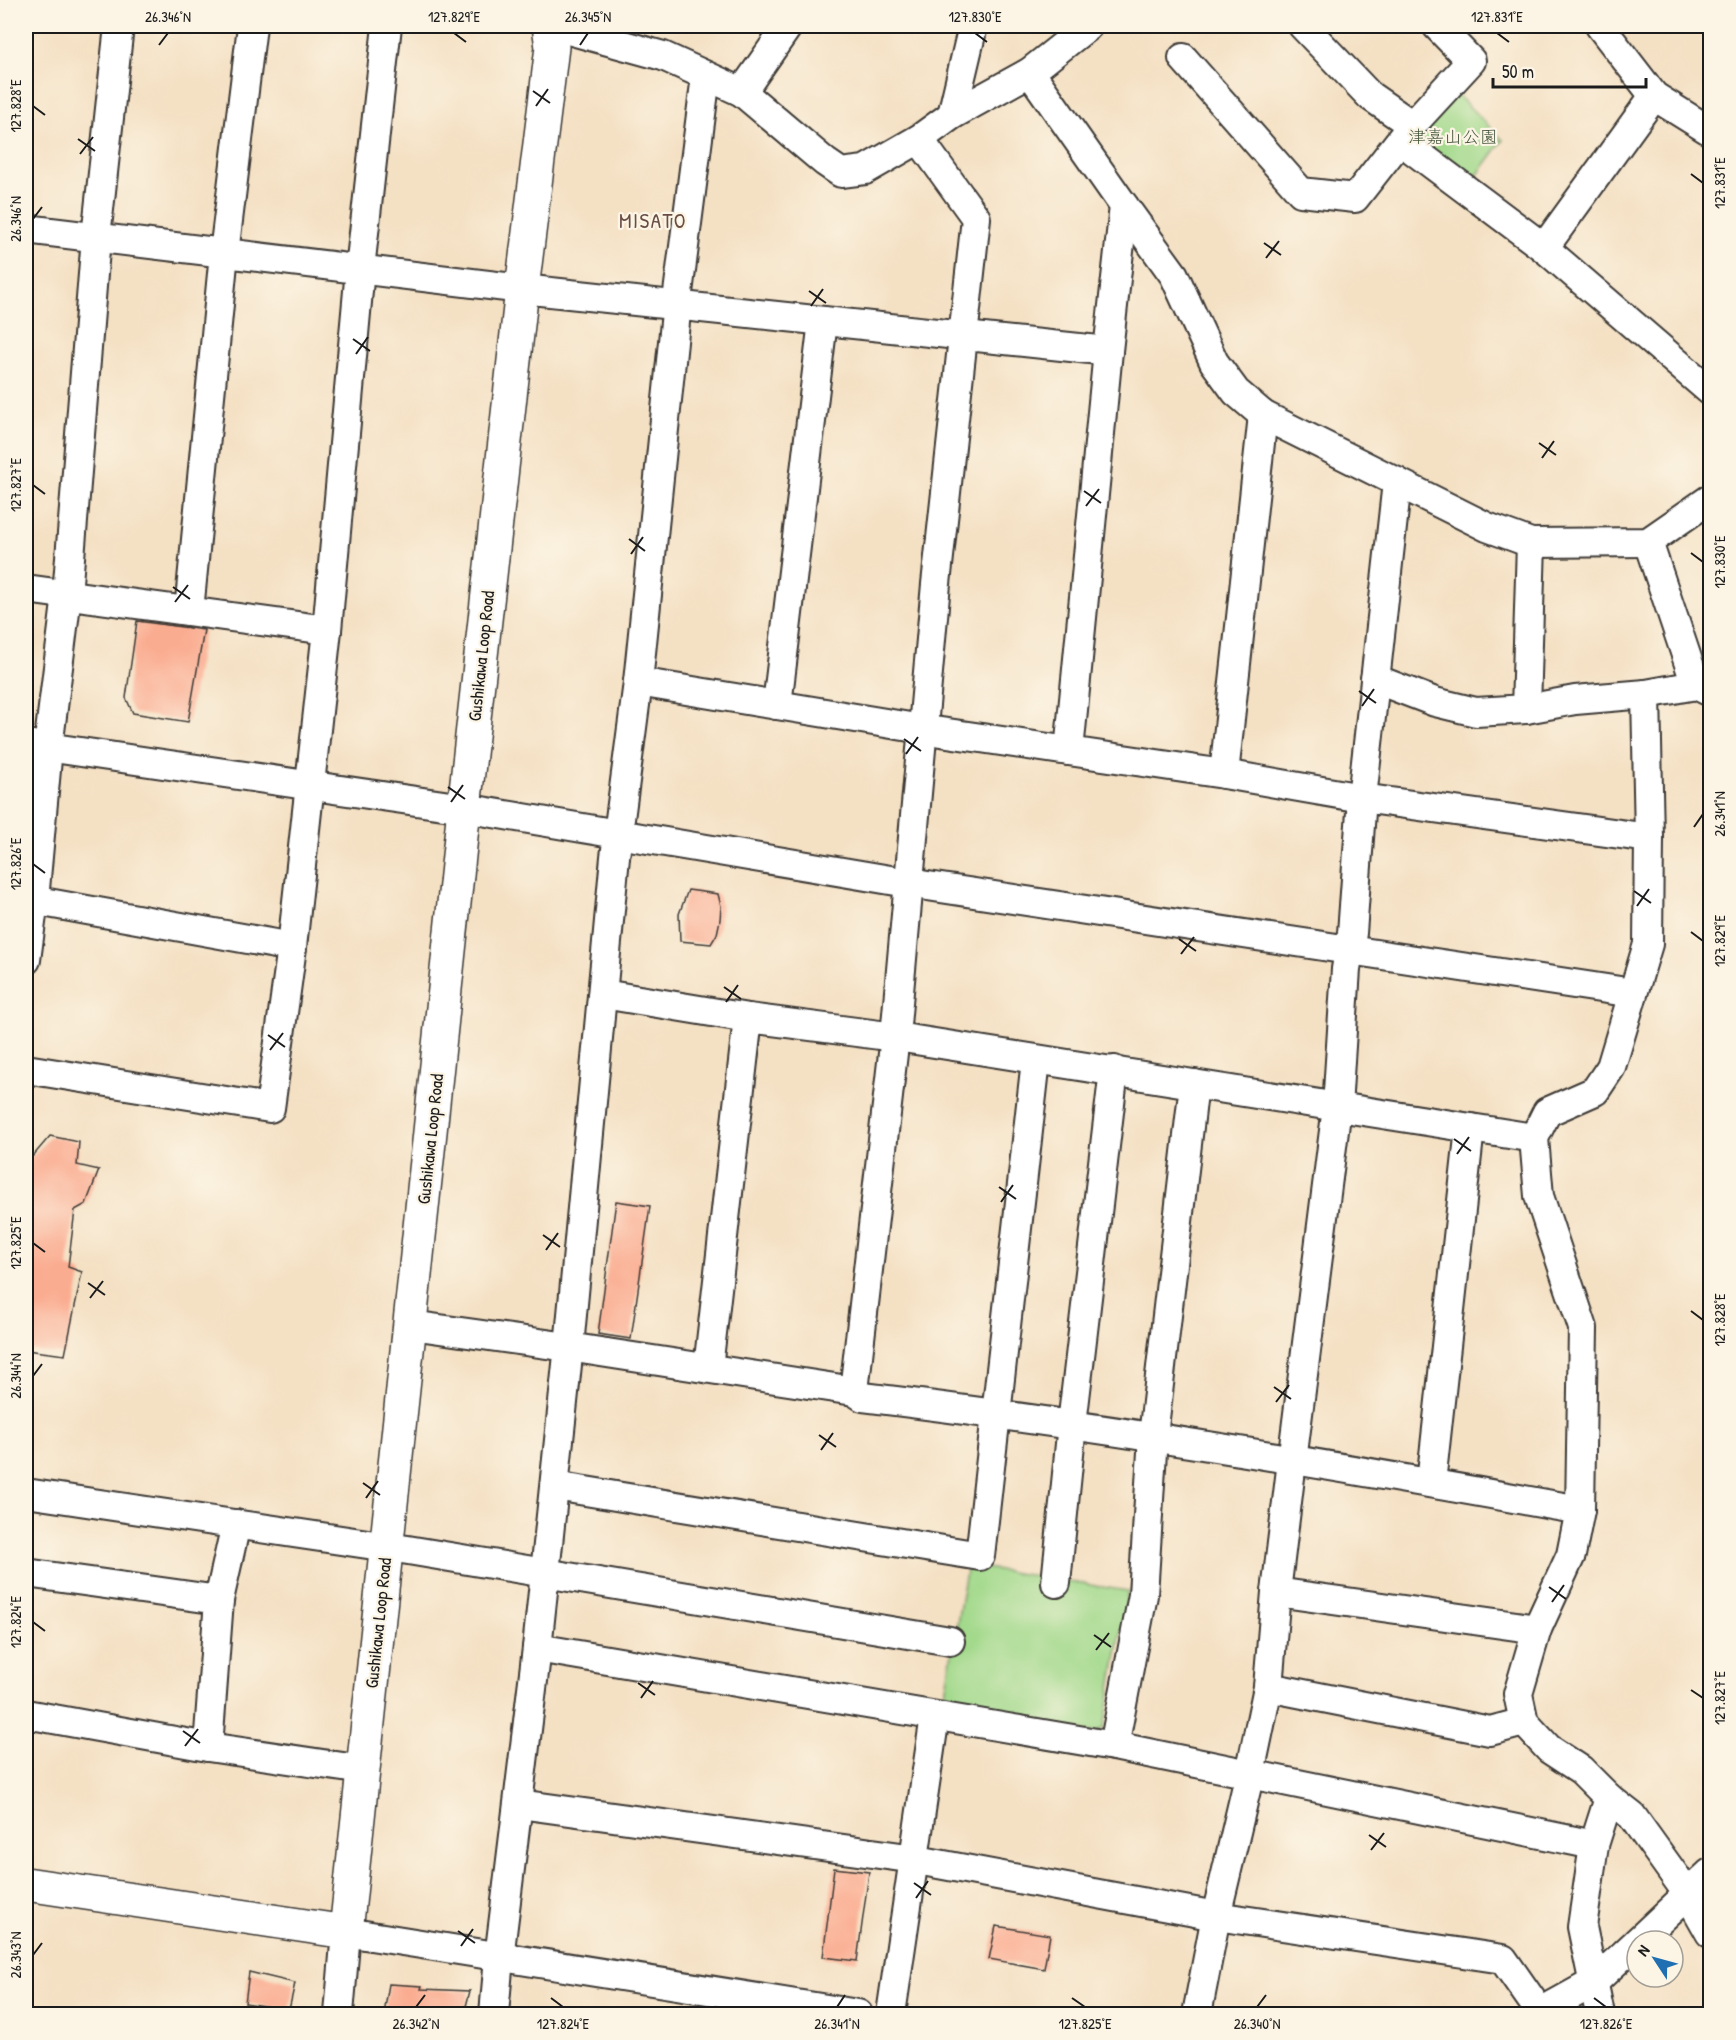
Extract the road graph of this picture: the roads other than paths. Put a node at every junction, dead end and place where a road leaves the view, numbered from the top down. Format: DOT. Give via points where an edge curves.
graph roads {
  1 [pos="119,26"];
  2 [pos="252,26"];
  3 [pos="387,26"];
  4 [pos="549,26"];
  5 [pos="554,26"];
  6 [pos="788,26"];
  7 [pos="973,26"];
  8 [pos="1088,26"];
  9 [pos="1303,26"];
  10 [pos="1437,26"];
  11 [pos="1600,26"];
  12 [pos="1183,58"];
  13 [pos="1030,72"];
  14 [pos="706,76"];
  15 [pos="742,92"];
  16 [pos="1654,96"];
  17 [pos="952,115"];
  18 [pos="1710,131"];
  19 [pos="1407,133"];
  20 [pos="919,139"];
  21 [pos="1124,206"];
  22 [pos="26,229"];
  23 [pos="96,237"];
  24 [pos="1544,248"];
  25 [pos="224,253"];
  26 [pos="360,269"];
  27 [pos="522,289"];
  28 [pos="677,304"];
  29 [pos="823,321"];
  30 [pos="964,334"];
  31 [pos="1108,351"];
  32 [pos="1710,391"];
  33 [pos="1263,415"];
  34 [pos="1397,482"];
  35 [pos="1710,499"];
  36 [pos="1648,542"];
  37 [pos="1531,543"];
  38 [pos="26,589"];
  39 [pos="67,595"];
  40 [pos="189,611"];
  41 [pos="327,630"];
  42 [pos="1375,679"];
  43 [pos="638,682"];
  44 [pos="1703,689"];
  45 [pos="1646,694"];
  46 [pos="777,705"];
  47 [pos="1526,710"];
  48 [pos="922,729"];
  49 [pos="37,746"];
  50 [pos="1069,751"];
  51 [pos="1224,774"];
  52 [pos="309,786"];
  53 [pos="1362,798"];
  54 [pos="464,808"];
  55 [pos="618,835"];
  56 [pos="1649,838"];
  57 [pos="908,883"];
  58 [pos="30,899"];
  59 [pos="292,947"];
  60 [pos="1349,950"];
  61 [pos="26,960"];
  62 [pos="1633,993"];
  63 [pos="603,994"];
  64 [pos="748,1017"];
  65 [pos="895,1036"];
  66 [pos="1036,1060"];
  67 [pos="26,1070"];
  68 [pos="1114,1070"];
  69 [pos="1194,1084"];
  70 [pos="1337,1107"];
  71 [pos="1470,1128"];
  72 [pos="1534,1138"];
  73 [pos="411,1325"];
  74 [pos="568,1347"];
  75 [pos="708,1368"];
  76 [pos="854,1391"];
  77 [pos="996,1413"];
  78 [pos="1071,1424"];
  79 [pos="1154,1436"];
  80 [pos="1292,1461"];
  81 [pos="1431,1483"];
  82 [pos="555,1486"];
  83 [pos="26,1493"];
  84 [pos="1580,1510"];
  85 [pos="236,1524"];
  86 [pos="385,1546"];
  87 [pos="26,1573"];
  88 [pos="545,1573"];
  89 [pos="1056,1583"];
  90 [pos="1276,1592"];
  91 [pos="219,1600"];
  92 [pos="1537,1629"];
  93 [pos="951,1641"];
  94 [pos="537,1648"];
  95 [pos="1268,1687"];
  96 [pos="26,1714"];
  97 [pos="935,1716"];
  98 [pos="1524,1722"];
  99 [pos="1114,1746"];
  100 [pos="208,1747"];
  101 [pos="363,1770"];
  102 [pos="1250,1773"];
  103 [pos="1609,1798"];
  104 [pos="519,1804"];
  105 [pos="1594,1845"];
  106 [pos="913,1859"];
  107 [pos="1710,1874"];
  108 [pos="26,1884"];
  109 [pos="1688,1894"];
  110 [pos="1216,1916"];
  111 [pos="1650,1929"];
  112 [pos="346,1932"];
  113 [pos="1710,1933"];
  114 [pos="1625,1952"];
  115 [pos="499,1958"];
  116 [pos="1593,1983"];
  117 [pos="1538,2013"];
  118 [pos="339,2014"];
  119 [pos="494,2014"];
  120 [pos="858,2014"];
  121 [pos="891,2014"];
  122 [pos="1197,2014"];
  123 [pos="1600,2014"];
  1 -- 23 [label="street"];
  2 -- 25 [label="street"];
  3 -- 26 [label="street"];
  4 -- 27 [label="main road, Gushikawa Loop Road" via="552,48"];
  5 -- 14 [label="street" via="663,56"];
  6 -- 15 [label="street"];
  7 -- 17 [label="street"];
  8 -- 13 [label="street"];
  9 -- 19 [label="street"];
  10 -- 19 [label="street" via="1471,61"];
  11 -- 16 [label="street"];
  12 -- 19 [label="street" via="1301,192 1355,198"];
  13 -- 17 [label="street"];
  13 -- 21 [label="street"];
  14 -- 15 [label="street"];
  14 -- 28 [label="street"];
  15 -- 20 [label="street" via="841,173 865,170"];
  16 -- 18 [label="street"];
  16 -- 24 [label="street"];
  17 -- 20 [label="street"];
  19 -- 24 [label="street"];
  20 -- 30 [label="street" via="976,218"];
  21 -- 31 [label="street"];
  21 -- 33 [label="street" via="1174,275 1214,362 1236,392"];
  22 -- 23 [label="street"];
  23 -- 25 [label="street"];
  23 -- 39 [label="street"];
  24 -- 32 [label="street"];
  25 -- 26 [label="street"];
  25 -- 40 [label="street"];
  26 -- 27 [label="street"];
  26 -- 41 [label="street"];
  27 -- 28 [label="street"];
  27 -- 54 [label="main road, Gushikawa Loop Road"];
  28 -- 29 [label="street"];
  28 -- 43 [label="street"];
  29 -- 30 [label="street"];
  29 -- 46 [label="street"];
  30 -- 31 [label="street"];
  30 -- 48 [label="street"];
  31 -- 50 [label="street"];
  33 -- 34 [label="street"];
  33 -- 51 [label="street"];
  34 -- 37 [label="street" via="1487,527"];
  34 -- 42 [label="street"];
  35 -- 36 [label="street"];
  36 -- 37 [label="street"];
  36 -- 44 [label="street"];
  37 -- 47 [label="street"];
  38 -- 39 [label="street"];
  39 -- 40 [label="street"];
  39 -- 49 [label="street"];
  40 -- 41 [label="street"];
  41 -- 52 [label="street"];
  42 -- 47 [label="street" via="1435,702 1476,712"];
  42 -- 53 [label="street"];
  43 -- 46 [label="street"];
  43 -- 55 [label="street"];
  44 -- 45 [label="street"];
  45 -- 47 [label="street" via="1575,700"];
  45 -- 56 [label="street"];
  46 -- 48 [label="street"];
  48 -- 50 [label="street"];
  48 -- 57 [label="street"];
  49 -- 52 [label="street"];
  49 -- 58 [label="street"];
  50 -- 51 [label="street"];
  51 -- 53 [label="street"];
  52 -- 54 [label="street"];
  52 -- 59 [label="street"];
  53 -- 56 [label="street"];
  53 -- 60 [label="street"];
  54 -- 55 [label="street"];
  54 -- 73 [label="main road, Gushikawa Loop Road"];
  55 -- 57 [label="street"];
  55 -- 63 [label="street"];
  56 -- 62 [label="street" via="1648,944"];
  57 -- 60 [label="street"];
  57 -- 65 [label="street"];
  58 -- 59 [label="street"];
  58 -- 61 [label="street"];
  59 -- 67 [label="street" via="270,1108"];
  60 -- 62 [label="street"];
  60 -- 70 [label="street"];
  62 -- 72 [label="street" via="1611,1067 1594,1091 1547,1112"];
  63 -- 64 [label="street"];
  63 -- 74 [label="street"];
  64 -- 65 [label="street"];
  64 -- 75 [label="street"];
  65 -- 66 [label="street"];
  65 -- 76 [label="street"];
  66 -- 68 [label="street"];
  66 -- 77 [label="street"];
  68 -- 69 [label="street"];
  68 -- 78 [label="street"];
  69 -- 70 [label="street"];
  69 -- 79 [label="street"];
  70 -- 71 [label="street"];
  70 -- 80 [label="street"];
  71 -- 72 [label="street"];
  71 -- 81 [label="street"];
  72 -- 84 [label="street" via="1539,1196 1583,1328"];
  73 -- 74 [label="street"];
  73 -- 86 [label="main road, Gushikawa Loop Road"];
  74 -- 75 [label="street"];
  74 -- 82 [label="street"];
  75 -- 76 [label="street"];
  76 -- 77 [label="street" via="863,1397"];
  77 -- 78 [label="street"];
  77 -- 82 [label="street" via="980,1556"];
  78 -- 79 [label="street"];
  78 -- 89 [label="street"];
  79 -- 80 [label="street"];
  79 -- 99 [label="street" via="1143,1595"];
  80 -- 81 [label="street"];
  80 -- 90 [label="street"];
  81 -- 84 [label="street"];
  82 -- 88 [label="street"];
  83 -- 85 [label="street"];
  84 -- 92 [label="street" via="1571,1555"];
  85 -- 86 [label="street"];
  85 -- 91 [label="street"];
  86 -- 88 [label="street"];
  86 -- 101 [label="main road, Gushikawa Loop Road"];
  87 -- 91 [label="street"];
  88 -- 93 [label="street"];
  88 -- 94 [label="street"];
  90 -- 92 [label="street"];
  90 -- 95 [label="street"];
  91 -- 100 [label="street"];
  92 -- 98 [label="street" via="1518,1694"];
  94 -- 97 [label="street"];
  94 -- 104 [label="street"];
  95 -- 98 [label="street" via="1490,1731"];
  95 -- 102 [label="street"];
  96 -- 100 [label="street"];
  97 -- 99 [label="street"];
  97 -- 106 [label="street"];
  98 -- 103 [label="street" via="1549,1749 1581,1770"];
  99 -- 102 [label="street"];
  100 -- 101 [label="street"];
  101 -- 112 [label="main road, Gushikawa Loop Road"];
  102 -- 105 [label="street"];
  102 -- 110 [label="street"];
  103 -- 105 [label="street"];
  103 -- 109 [label="street" via="1632,1816"];
  104 -- 106 [label="street"];
  104 -- 115 [label="street"];
  105 -- 116 [label="street" via="1582,1927"];
  106 -- 110 [label="street"];
  106 -- 121 [label="street"];
  107 -- 109 [label="street"];
  108 -- 112 [label="main road"];
  109 -- 111 [label="street"];
  109 -- 113 [label="street"];
  110 -- 117 [label="street" via="1503,1959"];
  110 -- 122 [label="street"];
  112 -- 115 [label="street"];
  112 -- 118 [label="street"];
  114 -- 116 [label="street"];
  115 -- 119 [label="street"];
  115 -- 120 [label="street"];
  116 -- 117 [label="street"];
  116 -- 123 [label="street"];
}
